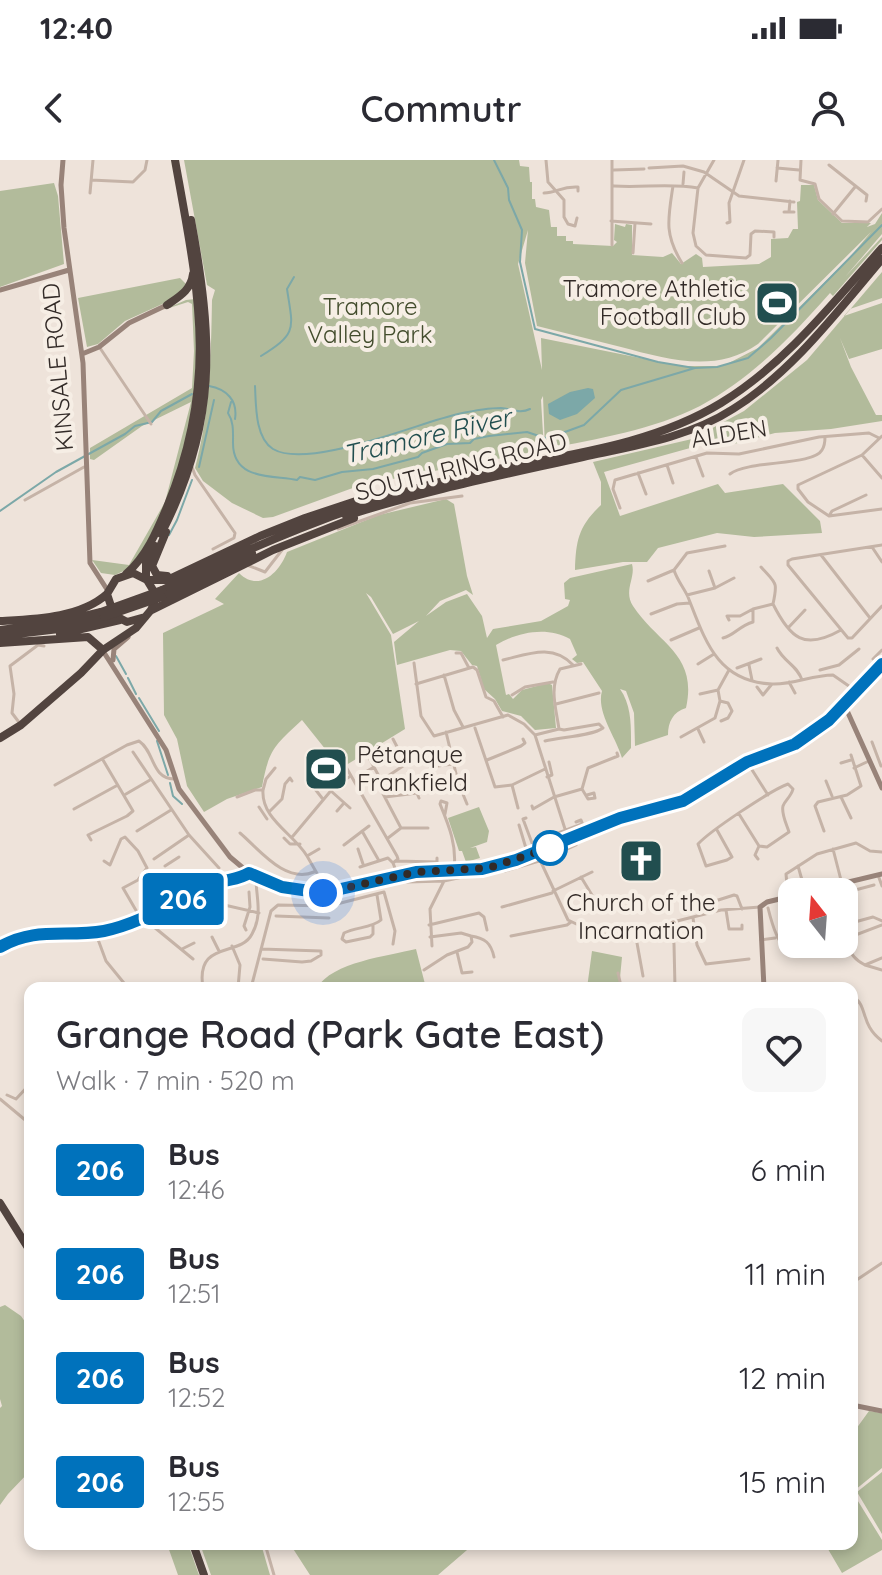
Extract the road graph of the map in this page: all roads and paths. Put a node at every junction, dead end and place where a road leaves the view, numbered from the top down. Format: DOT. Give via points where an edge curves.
graph roads {
  1 [pos="63,160"];
  2 [pos="93,160"];
  3 [pos="147,160"];
  4 [pos="178,160"];
  5 [pos="546,160"];
  6 [pos="612,160"];
  7 [pos="714,160"];
  8 [pos="744,160"];
  9 [pos="778,160"];
  10 [pos="801,160"];
  11 [pos="829,165"];
  12 [pos="777,168"];
  13 [pos="614,170"];
  14 [pos="799,170"];
  15 [pos="684,172"];
  16 [pos="706,174"];
  17 [pos="91,180"];
  18 [pos="776,181"];
  19 [pos="683,185"];
  20 [pos="613,186"];
  21 [pos="673,186"];
  22 [pos="855,187"];
  23 [pos="698,188"];
  24 [pos="555,191"];
  25 [pos="578,191"];
  26 [pos="90,193"];
  27 [pos="544,193"];
  28 [pos="732,193"];
  29 [pos="866,201"];
  30 [pos="882,209"];
  31 [pos="789,212"];
  32 [pos="833,214"];
  33 [pos="577,218"];
  34 [pos="611,221"];
  35 [pos="635,223"];
  36 [pos="727,223"];
  37 [pos="651,224"];
  38 [pos="774,237"];
  39 [pos="612,245"];
  40 [pos="882,245"];
  41 [pos="633,253"];
  42 [pos="882,260"];
  43 [pos="682,263"];
  44 [pos="193,266"];
  45 [pos="69,270"];
  46 [pos="0,290"];
  47 [pos="201,292"];
  48 [pos="167,305"];
  49 [pos="99,347"];
  50 [pos="82,354"];
  51 [pos="202,388"];
  52 [pos="151,424"];
  53 [pos="825,437"];
  54 [pos="881,437"];
  55 [pos="862,455"];
  56 [pos="696,457"];
  57 [pos="192,461"];
  58 [pos="87,465"];
  59 [pos="667,465"];
  60 [pos="508,466"];
  61 [pos="703,472"];
  62 [pos="638,473"];
  63 [pos="730,474"];
  64 [pos="195,475"];
  65 [pos="882,478"];
  66 [pos="673,483"];
  67 [pos="184,484"];
  68 [pos="791,485"];
  69 [pos="798,487"];
  70 [pos="427,492"];
  71 [pos="646,494"];
  72 [pos="866,495"];
  73 [pos="388,496"];
  74 [pos="462,496"];
  75 [pos="179,499"];
  76 [pos="25,500"];
  77 [pos="351,502"];
  78 [pos="619,505"];
  79 [pos="882,509"];
  80 [pos="829,516"];
  81 [pos="882,545"];
  82 [pos="725,546"];
  83 [pos="872,547"];
  84 [pos="213,549"];
  85 [pos="821,555"];
  86 [pos="256,558"];
  87 [pos="205,561"];
  88 [pos="882,562"];
  89 [pos="243,564"];
  90 [pos="761,567"];
  91 [pos="255,568"];
  92 [pos="93,569"];
  93 [pos="674,570"];
  94 [pos="709,571"];
  95 [pos="126,574"];
  96 [pos="734,578"];
  97 [pos="116,579"];
  98 [pos="147,579"];
  99 [pos="648,581"];
  100 [pos="715,588"];
  101 [pos="107,593"];
  102 [pos="162,593"];
  103 [pos="687,595"];
  104 [pos="690,603"];
  105 [pos="773,604"];
  106 [pos="882,606"];
  107 [pos="753,609"];
  108 [pos="805,610"];
  109 [pos="148,614"];
  110 [pos="651,614"];
  111 [pos="103,615"];
  112 [pos="870,618"];
  113 [pos="729,620"];
  114 [pos="0,621"];
  115 [pos="121,621"];
  116 [pos="136,628"];
  117 [pos="699,628"];
  118 [pos="787,628"];
  119 [pos="0,630"];
  120 [pos="841,630"];
  121 [pos="0,636"];
  122 [pos="723,638"];
  123 [pos="32,640"];
  124 [pos="671,640"];
  125 [pos="0,643"];
  126 [pos="44,646"];
  127 [pos="101,648"];
  128 [pos="777,648"];
  129 [pos="859,649"];
  130 [pos="785,650"];
  131 [pos="882,650"];
  132 [pos="456,653"];
  133 [pos="779,653"];
  134 [pos="714,654"];
  135 [pos="761,659"];
  136 [pos="873,659"];
  137 [pos="503,660"];
  138 [pos="414,663"];
  139 [pos="581,664"];
  140 [pos="698,664"];
  141 [pos="882,664"];
  142 [pos="573,665"];
  143 [pos="749,665"];
  144 [pos="834,666"];
  145 [pos="116,668"];
  146 [pos="469,668"];
  147 [pos="737,668"];
  148 [pos="729,670"];
  149 [pos="820,670"];
  150 [pos="444,675"];
  151 [pos="833,675"];
  152 [pos="752,680"];
  153 [pos="802,680"];
  154 [pos="554,682"];
  155 [pos="789,682"];
  156 [pos="416,684"];
  157 [pos="772,684"];
  158 [pos="757,687"];
  159 [pos="718,690"];
  160 [pos="856,691"];
  161 [pos="599,693"];
  162 [pos="795,693"];
  163 [pos="700,694"];
  164 [pos="512,695"];
  165 [pos="720,701"];
  166 [pos="554,704"];
  167 [pos="844,704"];
  168 [pos="503,717"];
  169 [pos="721,721"];
  170 [pos="19,724"];
  171 [pos="474,726"];
  172 [pos="463,728"];
  173 [pos="698,729"];
  174 [pos="446,732"];
  175 [pos="563,732"];
  176 [pos="535,735"];
  177 [pos="681,737"];
  178 [pos="0,738"];
  179 [pos="393,739"];
  180 [pos="523,739"];
  181 [pos="545,741"];
  182 [pos="704,742"];
  183 [pos="320,750"];
  184 [pos="865,750"];
  185 [pos="133,752"];
  186 [pos="617,753"];
  187 [pos="368,756"];
  188 [pos="103,760"];
  189 [pos="487,760"];
  190 [pos="869,760"];
  191 [pos="549,762"];
  192 [pos="747,762"];
  193 [pos="841,763"];
  194 [pos="453,764"];
  195 [pos="881,766"];
  196 [pos="374,767"];
  197 [pos="430,767"];
  198 [pos="275,768"];
  199 [pos="854,768"];
  200 [pos="545,769"];
  201 [pos="408,772"];
  202 [pos="349,777"];
  203 [pos="357,777"];
  204 [pos="547,777"];
  205 [pos="174,779"];
  206 [pos="150,780"];
  207 [pos="381,780"];
  208 [pos="292,781"];
  209 [pos="826,781"];
  210 [pos="55,785"];
  211 [pos="117,785"];
  212 [pos="512,785"];
  213 [pos="882,787"];
  214 [pos="315,789"];
  215 [pos="582,789"];
  216 [pos="263,790"];
  217 [pos="331,791"];
  218 [pos="125,795"];
  219 [pos="587,795"];
  220 [pos="768,795"];
  221 [pos="237,797"];
  222 [pos="385,797"];
  223 [pos="554,797"];
  224 [pos="841,797"];
  225 [pos="833,798"];
  226 [pos="323,799"];
  227 [pos="344,803"];
  228 [pos="467,804"];
  229 [pos="532,806"];
  230 [pos="259,807"];
  231 [pos="350,808"];
  232 [pos="518,808"];
  233 [pos="74,809"];
  234 [pos="172,809"];
  235 [pos="337,811"];
  236 [pos="445,814"];
  237 [pos="739,814"];
  238 [pos="268,816"];
  239 [pos="526,818"];
  240 [pos="851,818"];
  241 [pos="576,822"];
  242 [pos="582,824"];
  243 [pos="519,825"];
  244 [pos="369,826"];
  245 [pos="401,828"];
  246 [pos="428,828"];
  247 [pos="565,829"];
  248 [pos="717,830"];
  249 [pos="137,831"];
  250 [pos="362,831"];
  251 [pos="824,831"];
  252 [pos="240,833"];
  253 [pos="586,833"];
  254 [pos="189,835"];
  255 [pos="293,836"];
  256 [pos="284,838"];
  257 [pos="388,838"];
  258 [pos="91,840"];
  259 [pos="532,843"];
  260 [pos="300,844"];
  261 [pos="344,845"];
  262 [pos="576,845"];
  263 [pos="759,846"];
  264 [pos="319,849"];
  265 [pos="358,849"];
  266 [pos="833,849"];
  267 [pos="165,852"];
  268 [pos="536,852"];
  269 [pos="882,852"];
  270 [pos="528,855"];
  271 [pos="307,856"];
  272 [pos="179,857"];
  273 [pos="437,858"];
  274 [pos="154,859"];
  275 [pos="758,859"];
  276 [pos="104,861"];
  277 [pos="378,861"];
  278 [pos="540,861"];
  279 [pos="171,862"];
  280 [pos="395,862"];
  281 [pos="218,865"];
  282 [pos="165,866"];
  283 [pos="798,866"];
  284 [pos="454,869"];
  285 [pos="444,870"];
  286 [pos="505,871"];
  287 [pos="314,872"];
  288 [pos="592,872"];
  289 [pos="249,873"];
  290 [pos="481,873"];
  291 [pos="880,875"];
  292 [pos="330,876"];
  293 [pos="398,876"];
  294 [pos="256,877"];
  295 [pos="581,877"];
  296 [pos="318,878"];
  297 [pos="786,878"];
  298 [pos="801,878"];
  299 [pos="840,878"];
  300 [pos="858,880"];
  301 [pos="444,881"];
  302 [pos="407,882"];
  303 [pos="270,883"];
  304 [pos="874,885"];
  305 [pos="256,886"];
  306 [pos="882,886"];
  307 [pos="858,889"];
  308 [pos="213,890"];
  309 [pos="249,892"];
  310 [pos="327,892"];
  311 [pos="553,892"];
  312 [pos="377,895"];
  313 [pos="778,899"];
  314 [pos="613,904"];
  315 [pos="329,906"];
  316 [pos="309,907"];
  317 [pos="502,907"];
  318 [pos="764,908"];
  319 [pos="742,909"];
  320 [pos="726,910"];
  321 [pos="249,911"];
  322 [pos="259,913"];
  323 [pos="711,913"];
  324 [pos="276,916"];
  325 [pos="770,917"];
  326 [pos="142,918"];
  327 [pos="309,918"];
  328 [pos="329,918"];
  329 [pos="693,918"];
  330 [pos="764,919"];
  331 [pos="858,921"];
  332 [pos="571,922"];
  333 [pos="670,923"];
  334 [pos="882,923"];
  335 [pos="373,925"];
  336 [pos="429,925"];
  337 [pos="742,925"];
  338 [pos="246,930"];
  339 [pos="487,930"];
  340 [pos="95,932"];
  341 [pos="635,932"];
  342 [pos="858,933"];
  343 [pos="471,936"];
  344 [pos="511,936"];
  345 [pos="212,937"];
  346 [pos="430,937"];
  347 [pos="775,938"];
  348 [pos="761,940"];
  349 [pos="778,942"];
  350 [pos="194,943"];
  351 [pos="393,944"];
  352 [pos="232,946"];
  353 [pos="432,946"];
  354 [pos="0,947"];
  355 [pos="182,949"];
  356 [pos="261,949"];
  357 [pos="267,950"];
  358 [pos="219,951"];
  359 [pos="457,952"];
  360 [pos="494,957"];
  361 [pos="853,958"];
  362 [pos="882,958"];
  363 [pos="193,959"];
  364 [pos="749,959"];
  365 [pos="696,964"];
  366 [pos="706,964"];
  367 [pos="865,965"];
  368 [pos="424,970"];
  369 [pos="882,970"];
  370 [pos="472,972"];
  371 [pos="618,973"];
  372 [pos="643,976"];
  373 [pos="123,982"];
  374 [pos="203,982"];
  375 [pos="239,982"];
  376 [pos="253,982"];
  377 [pos="620,982"];
  378 [pos="675,982"];
  379 [pos="764,982"];
  380 [pos="858,1001"];
  381 [pos="882,1041"];
  382 [pos="24,1090"];
  383 [pos="7,1095"];
  384 [pos="0,1099"];
  385 [pos="24,1119"];
  386 [pos="0,1203"];
  387 [pos="24,1241"];
  388 [pos="882,1263"];
  389 [pos="858,1279"];
  390 [pos="858,1406"];
  391 [pos="882,1411"];
  392 [pos="195,1550"];
  393 [pos="267,1550"];
  394 [pos="204,1575"];
  395 [pos="274,1575"];
  1 -- 45 [label="street, KINSALE ROAD"];
  2 -- 17 [label="street"];
  3 -- 17 [label="street" via="133,182"];
  4 -- 44 [label="highway"];
  4 -- 47 [label="highway"];
  5 -- 24 [label="street" via="546,177"];
  6 -- 13 [label="street"];
  7 -- 16 [label="street"];
  8 -- 28 [label="street"];
  9 -- 12 [label="street"];
  10 -- 14 [label="street"];
  11 -- 22 [label="street"];
  12 -- 14 [label="street"];
  12 -- 18 [label="street"];
  13 -- 16 [label="street" via="683,166"];
  13 -- 20 [label="street"];
  14 -- 32 [label="street" via="801,181 816,185 818,198"];
  15 -- 19 [label="street"];
  16 -- 23 [label="street"];
  16 -- 28 [label="street"];
  17 -- 26 [label="street"];
  19 -- 21 [label="street"];
  19 -- 23 [label="street"];
  20 -- 21 [label="street"];
  20 -- 34 [label="street"];
  21 -- 43 [label="street" via="668,234"];
  22 -- 29 [label="street" via="867,195"];
  22 -- 32 [label="street"];
  23 -- 38 [label="street" via="694,239 706,255 746,258 751,234 774,232"];
  24 -- 25 [label="street" via="567,186"];
  24 -- 27 [label="street"];
  24 -- 33 [label="street" via="564,200 568,224 576,225"];
  28 -- 31 [label="street" via="792,201"];
  28 -- 36 [label="street"];
  30 -- 32 [label="street" via="865,222 845,222"];
  34 -- 35 [label="street"];
  34 -- 39 [label="street"];
  35 -- 37 [label="street"];
  35 -- 41 [label="street"];
  40 -- 60 [label="highway, SOUTH RING ROAD" via="785,354 719,404 632,440"];
  42 -- 70 [label="highway, SOUTH RING ROAD" via="765,386 708,423 634,446"];
  44 -- 47 [label="highway"];
  44 -- 48 [label="highway" via="189,286"];
  45 -- 46 [label="street"];
  45 -- 50 [label="street, KINSALE ROAD"];
  47 -- 48 [label="street"];
  47 -- 51 [label="highway" via="208,337"];
  48 -- 49 [label="street" via="129,323"];
  49 -- 50 [label="street"];
  49 -- 52 [label="street"];
  50 -- 58 [label="street, KINSALE ROAD"];
  51 -- 57 [label="highway"];
  51 -- 95 [label="highway" via="188,449 162,519 139,562"];
  53 -- 54 [label="street, ALDEN"];
  53 -- 56 [label="street, ALDEN"];
  53 -- 63 [label="street" via="818,454 745,465"];
  54 -- 55 [label="street"];
  55 -- 65 [label="street"];
  55 -- 69 [label="street"];
  56 -- 59 [label="street, ALDEN"];
  56 -- 61 [label="street"];
  57 -- 64 [label="street"];
  57 -- 67 [label="highway"];
  58 -- 76 [label="street"];
  58 -- 92 [label="street, KINSALE ROAD"];
  59 -- 62 [label="street, ALDEN"];
  59 -- 66 [label="street"];
  60 -- 73 [label="highway, SOUTH RING ROAD"];
  60 -- 77 [label="highway"];
  62 -- 71 [label="street"];
  62 -- 78 [label="street, ALDEN" via="615,480"];
  64 -- 67 [label="street"];
  64 -- 84 [label="street" via="236,535"];
  67 -- 75 [label="highway"];
  68 -- 69 [label="street"];
  69 -- 80 [label="street" via="808,502"];
  70 -- 86 [label="highway"];
  70 -- 102 [label="highway, SOUTH RING ROAD" via="281,540"];
  72 -- 80 [label="street"];
  73 -- 77 [label="highway"];
  73 -- 102 [label="highway, SOUTH RING ROAD" via="281,534"];
  74 -- 91 [label="street" via="427,499 376,514 281,551 265,572"];
  75 -- 87 [label="highway" via="153,570 171,576"];
  75 -- 98 [label="highway" via="146,562"];
  77 -- 87 [label="highway"];
  79 -- 80 [label="street"];
  81 -- 83 [label="street"];
  82 -- 93 [label="street" via="687,553"];
  83 -- 85 [label="street"];
  83 -- 88 [label="street"];
  85 -- 112 [label="street"];
  85 -- 120 [label="street" via="788,565"];
  86 -- 89 [label="highway"];
  86 -- 91 [label="street"];
  87 -- 98 [label="highway" via="167,580"];
  89 -- 91 [label="street"];
  89 -- 109 [label="highway"];
  90 -- 105 [label="street" via="777,587"];
  92 -- 97 [label="street"];
  92 -- 101 [label="street, KINSALE ROAD"];
  93 -- 99 [label="street"];
  93 -- 103 [label="street"];
  94 -- 100 [label="street"];
  95 -- 97 [label="highway"];
  95 -- 98 [label="highway"];
  96 -- 100 [label="street"];
  97 -- 101 [label="highway"];
  98 -- 109 [label="highway" via="154,596"];
  100 -- 103 [label="street"];
  101 -- 114 [label="highway" via="87,609"];
  101 -- 115 [label="highway" via="112,612"];
  102 -- 111 [label="highway, SOUTH RING ROAD, bridge"];
  103 -- 104 [label="street"];
  104 -- 110 [label="street"];
  104 -- 117 [label="street"];
  105 -- 107 [label="street"];
  105 -- 118 [label="street"];
  106 -- 112 [label="street"];
  107 -- 113 [label="street" via="727,616"];
  107 -- 122 [label="street" via="753,622"];
  108 -- 118 [label="street"];
  109 -- 115 [label="highway"];
  109 -- 116 [label="highway"];
  111 -- 119 [label="highway, SOUTH RING ROAD"];
  111 -- 121 [label="highway, SOUTH RING ROAD" via="59,629"];
  112 -- 120 [label="street" via="849,639"];
  115 -- 123 [label="highway"];
  115 -- 127 [label="highway" via="119,634"];
  116 -- 127 [label="highway"];
  116 -- 145 [label="street" via="114,649"];
  117 -- 124 [label="street"];
  117 -- 134 [label="street"];
  118 -- 120 [label="street" via="804,641"];
  123 -- 125 [label="highway"];
  123 -- 127 [label="highway" via="88,637"];
  126 -- 170 [label="street" via="10,665 12,713"];
  127 -- 145 [label="street"];
  127 -- 170 [label="highway" via="81,673"];
  128 -- 133 [label="street"];
  129 -- 144 [label="street"];
  130 -- 133 [label="street"];
  131 -- 136 [label="street"];
  132 -- 146 [label="street"];
  133 -- 153 [label="street"];
  134 -- 140 [label="street"];
  134 -- 148 [label="street"];
  135 -- 143 [label="street"];
  137 -- 142 [label="street" via="547,650"];
  138 -- 156 [label="street"];
  139 -- 142 [label="street"];
  141 -- 160 [label="street"];
  142 -- 154 [label="street" via="560,669"];
  143 -- 147 [label="street"];
  143 -- 152 [label="street"];
  144 -- 149 [label="street"];
  144 -- 151 [label="street"];
  145 -- 205 [label="street" via="166,750"];
  146 -- 150 [label="street"];
  146 -- 168 [label="street" via="477,670 486,697"];
  148 -- 152 [label="street"];
  148 -- 159 [label="street"];
  150 -- 156 [label="street"];
  150 -- 172 [label="street"];
  151 -- 153 [label="street"];
  151 -- 160 [label="street"];
  152 -- 157 [label="street"];
  153 -- 155 [label="street"];
  154 -- 164 [label="street"];
  154 -- 166 [label="street"];
  155 -- 157 [label="street"];
  155 -- 162 [label="street"];
  156 -- 174 [label="street" via="421,716 431,734"];
  157 -- 158 [label="street" via="763,695"];
  159 -- 163 [label="street"];
  159 -- 165 [label="street"];
  160 -- 167 [label="street"];
  161 -- 166 [label="street"];
  165 -- 169 [label="street" via="732,711"];
  165 -- 173 [label="street" via="715,718"];
  166 -- 175 [label="street"];
  167 -- 184 [label="street"];
  167 -- 192 [label="street" via="803,739"];
  168 -- 171 [label="street"];
  168 -- 176 [label="street" via="516,718"];
  170 -- 178 [label="highway"];
  171 -- 172 [label="street"];
  171 -- 189 [label="street"];
  172 -- 174 [label="street"];
  173 -- 177 [label="street"];
  173 -- 182 [label="street"];
  174 -- 194 [label="street"];
  175 -- 175 [label="street" via="598,732 603,726 599,724"];
  175 -- 176 [label="street"];
  175 -- 181 [label="street"];
  176 -- 200 [label="street"];
  179 -- 207 [label="street" via="406,764"];
  180 -- 189 [label="street" via="521,746"];
  183 -- 257 [label="street" via="346,767"];
  184 -- 190 [label="street"];
  184 -- 195 [label="street" via="872,744"];
  185 -- 206 [label="street"];
  186 -- 215 [label="street" via="588,768"];
  187 -- 196 [label="street"];
  188 -- 205 [label="street" via="139,741 159,773"];
  188 -- 210 [label="street"];
  188 -- 211 [label="street"];
  189 -- 212 [label="street" via="495,787"];
  190 -- 199 [label="street"];
  190 -- 213 [label="street"];
  191 -- 204 [label="street" via="552,775"];
  192 -- 220 [label="street"];
  192 -- 253 [label="street" via="683,801"];
  193 -- 199 [label="street" via="851,758"];
  194 -- 197 [label="street"];
  194 -- 228 [label="street"];
  196 -- 203 [label="street"];
  196 -- 207 [label="street"];
  198 -- 216 [label="street"];
  199 -- 224 [label="street" via="861,786"];
  200 -- 204 [label="street"];
  200 -- 212 [label="street"];
  201 -- 222 [label="street" via="418,796"];
  202 -- 217 [label="street"];
  204 -- 223 [label="street"];
  205 -- 289 [label="street" via="230,857"];
  206 -- 218 [label="street"];
  206 -- 234 [label="street"];
  207 -- 222 [label="street"];
  208 -- 238 [label="street" via="285,784 282,799"];
  209 -- 225 [label="street"];
  211 -- 218 [label="street"];
  211 -- 233 [label="street"];
  212 -- 232 [label="street"];
  214 -- 226 [label="street"];
  215 -- 219 [label="street"];
  215 -- 223 [label="street"];
  216 -- 221 [label="street"];
  216 -- 238 [label="street"];
  217 -- 226 [label="street"];
  217 -- 227 [label="street"];
  218 -- 258 [label="street" via="131,814 88,835"];
  220 -- 237 [label="street"];
  220 -- 263 [label="street" via="788,784 793,789 782,811 789,832 767,847"];
  222 -- 245 [label="street"];
  223 -- 229 [label="street"];
  223 -- 247 [label="street"];
  224 -- 225 [label="street"];
  224 -- 240 [label="street"];
  225 -- 251 [label="street" via="815,806"];
  226 -- 255 [label="street"];
  227 -- 231 [label="street"];
  227 -- 235 [label="street"];
  230 -- 238 [label="street"];
  234 -- 249 [label="street"];
  234 -- 254 [label="street"];
  236 -- 284 [label="street" via="455,849"];
  237 -- 248 [label="street"];
  237 -- 263 [label="street"];
  238 -- 255 [label="street"];
  239 -- 259 [label="street"];
  241 -- 242 [label="street"];
  242 -- 247 [label="street"];
  242 -- 253 [label="street"];
  243 -- 270 [label="street"];
  244 -- 250 [label="street"];
  245 -- 246 [label="street"];
  245 -- 257 [label="street"];
  247 -- 259 [label="street"];
  248 -- 248 [label="street" via="732,857 706,866 698,844"];
  250 -- 261 [label="street"];
  250 -- 277 [label="street"];
  252 -- 287 [label="street" via="279,867"];
  253 -- 268 [label="street"];
  254 -- 267 [label="street"];
  254 -- 281 [label="street"];
  255 -- 260 [label="street"];
  256 -- 260 [label="street"];
  257 -- 280 [label="street"];
  259 -- 268 [label="street"];
  260 -- 271 [label="street"];
  262 -- 278 [label="street"];
  263 -- 275 [label="street"];
  264 -- 271 [label="street"];
  265 -- 277 [label="street" via="362,866"];
  266 -- 269 [label="street" via="856,843"];
  266 -- 283 [label="street"];
  266 -- 299 [label="street"];
  267 -- 274 [label="street"];
  267 -- 279 [label="street"];
  268 -- 270 [label="street"];
  268 -- 278 [label="street"];
  270 -- 284 [label="street" via="489,868"];
  271 -- 287 [label="street"];
  272 -- 279 [label="street"];
  273 -- 280 [label="street"];
  276 -- 326 [label="street" via="110,865 125,837 138,851 147,868 123,888"];
  277 -- 280 [label="street"];
  278 -- 286 [label="street"];
  278 -- 311 [label="street"];
  279 -- 282 [label="street"];
  280 -- 293 [label="street"];
  283 -- 297 [label="street"];
  283 -- 298 [label="street"];
  284 -- 285 [label="street"];
  285 -- 293 [label="street"];
  285 -- 301 [label="street"];
  287 -- 296 [label="street"];
  288 -- 295 [label="street"];
  289 -- 294 [label="street"];
  289 -- 326 [label="street"];
  290 -- 301 [label="street"];
  291 -- 300 [label="street"];
  291 -- 306 [label="street"];
  292 -- 296 [label="street"];
  293 -- 310 [label="street"];
  294 -- 303 [label="street"];
  294 -- 305 [label="street"];
  295 -- 311 [label="street"];
  295 -- 314 [label="street" via="595,900"];
  296 -- 310 [label="street"];
  301 -- 302 [label="street"];
  301 -- 336 [label="street" via="433,900"];
  303 -- 305 [label="street"];
  303 -- 310 [label="street"];
  304 -- 307 [label="street"];
  305 -- 322 [label="street"];
  308 -- 321 [label="street" via="220,904"];
  309 -- 321 [label="street"];
  310 -- 315 [label="street"];
  311 -- 317 [label="street"];
  311 -- 332 [label="street"];
  312 -- 315 [label="street"];
  312 -- 335 [label="street" via="382,916"];
  312 -- 351 [label="street" via="386,893"];
  313 -- 318 [label="street"];
  315 -- 316 [label="street"];
  316 -- 327 [label="street"];
  316 -- 356 [label="street" via="274,907"];
  318 -- 319 [label="street"];
  318 -- 325 [label="street"];
  318 -- 348 [label="street"];
  319 -- 320 [label="street"];
  319 -- 323 [label="street" via="734,895 712,902"];
  320 -- 323 [label="street"];
  320 -- 337 [label="street" via="729,929"];
  321 -- 322 [label="street"];
  321 -- 338 [label="street"];
  322 -- 352 [label="street" via="250,938"];
  323 -- 329 [label="street"];
  324 -- 327 [label="street"];
  325 -- 330 [label="street"];
  325 -- 347 [label="street"];
  326 -- 340 [label="street"];
  326 -- 355 [label="street"];
  327 -- 328 [label="street"];
  329 -- 333 [label="street"];
  329 -- 366 [label="street"];
  331 -- 334 [label="street" via="873,917"];
  332 -- 341 [label="street" via="607,935"];
  332 -- 344 [label="street"];
  333 -- 341 [label="street"];
  333 -- 378 [label="street"];
  334 -- 342 [label="street"];
  335 -- 335 [label="street" via="348,930 342,939 370,937"];
  336 -- 339 [label="street" via="479,913"];
  336 -- 346 [label="street"];
  340 -- 354 [label="street" via="35,934"];
  340 -- 373 [label="street" via="106,961"];
  341 -- 372 [label="street"];
  343 -- 346 [label="street"];
  343 -- 359 [label="street" via="468,947"];
  343 -- 360 [label="street" via="489,944"];
  345 -- 358 [label="street"];
  346 -- 353 [label="street"];
  347 -- 348 [label="street"];
  347 -- 349 [label="street"];
  348 -- 379 [label="street"];
  350 -- 355 [label="street"];
  352 -- 358 [label="street"];
  352 -- 375 [label="street" via="240,965"];
  355 -- 363 [label="street"];
  356 -- 357 [label="street"];
  356 -- 376 [label="street"];
  357 -- 357 [label="street" via="265,960 311,961 324,951"];
  358 -- 374 [label="street" via="207,961"];
  359 -- 368 [label="street"];
  359 -- 370 [label="street" via="462,973"];
  361 -- 367 [label="street"];
  362 -- 367 [label="street"];
  364 -- 366 [label="street"];
  365 -- 366 [label="street"];
  367 -- 369 [label="street"];
  371 -- 377 [label="street"];
  380 -- 381 [label="street" via="867,1027"];
  382 -- 383 [label="street" via="16,1099"];
  384 -- 385 [label="street"];
  386 -- 387 [label="highway"];
  388 -- 389 [label="street"];
  390 -- 391 [label="street"];
  392 -- 394 [label="highway"];
  393 -- 395 [label="street"];
}
